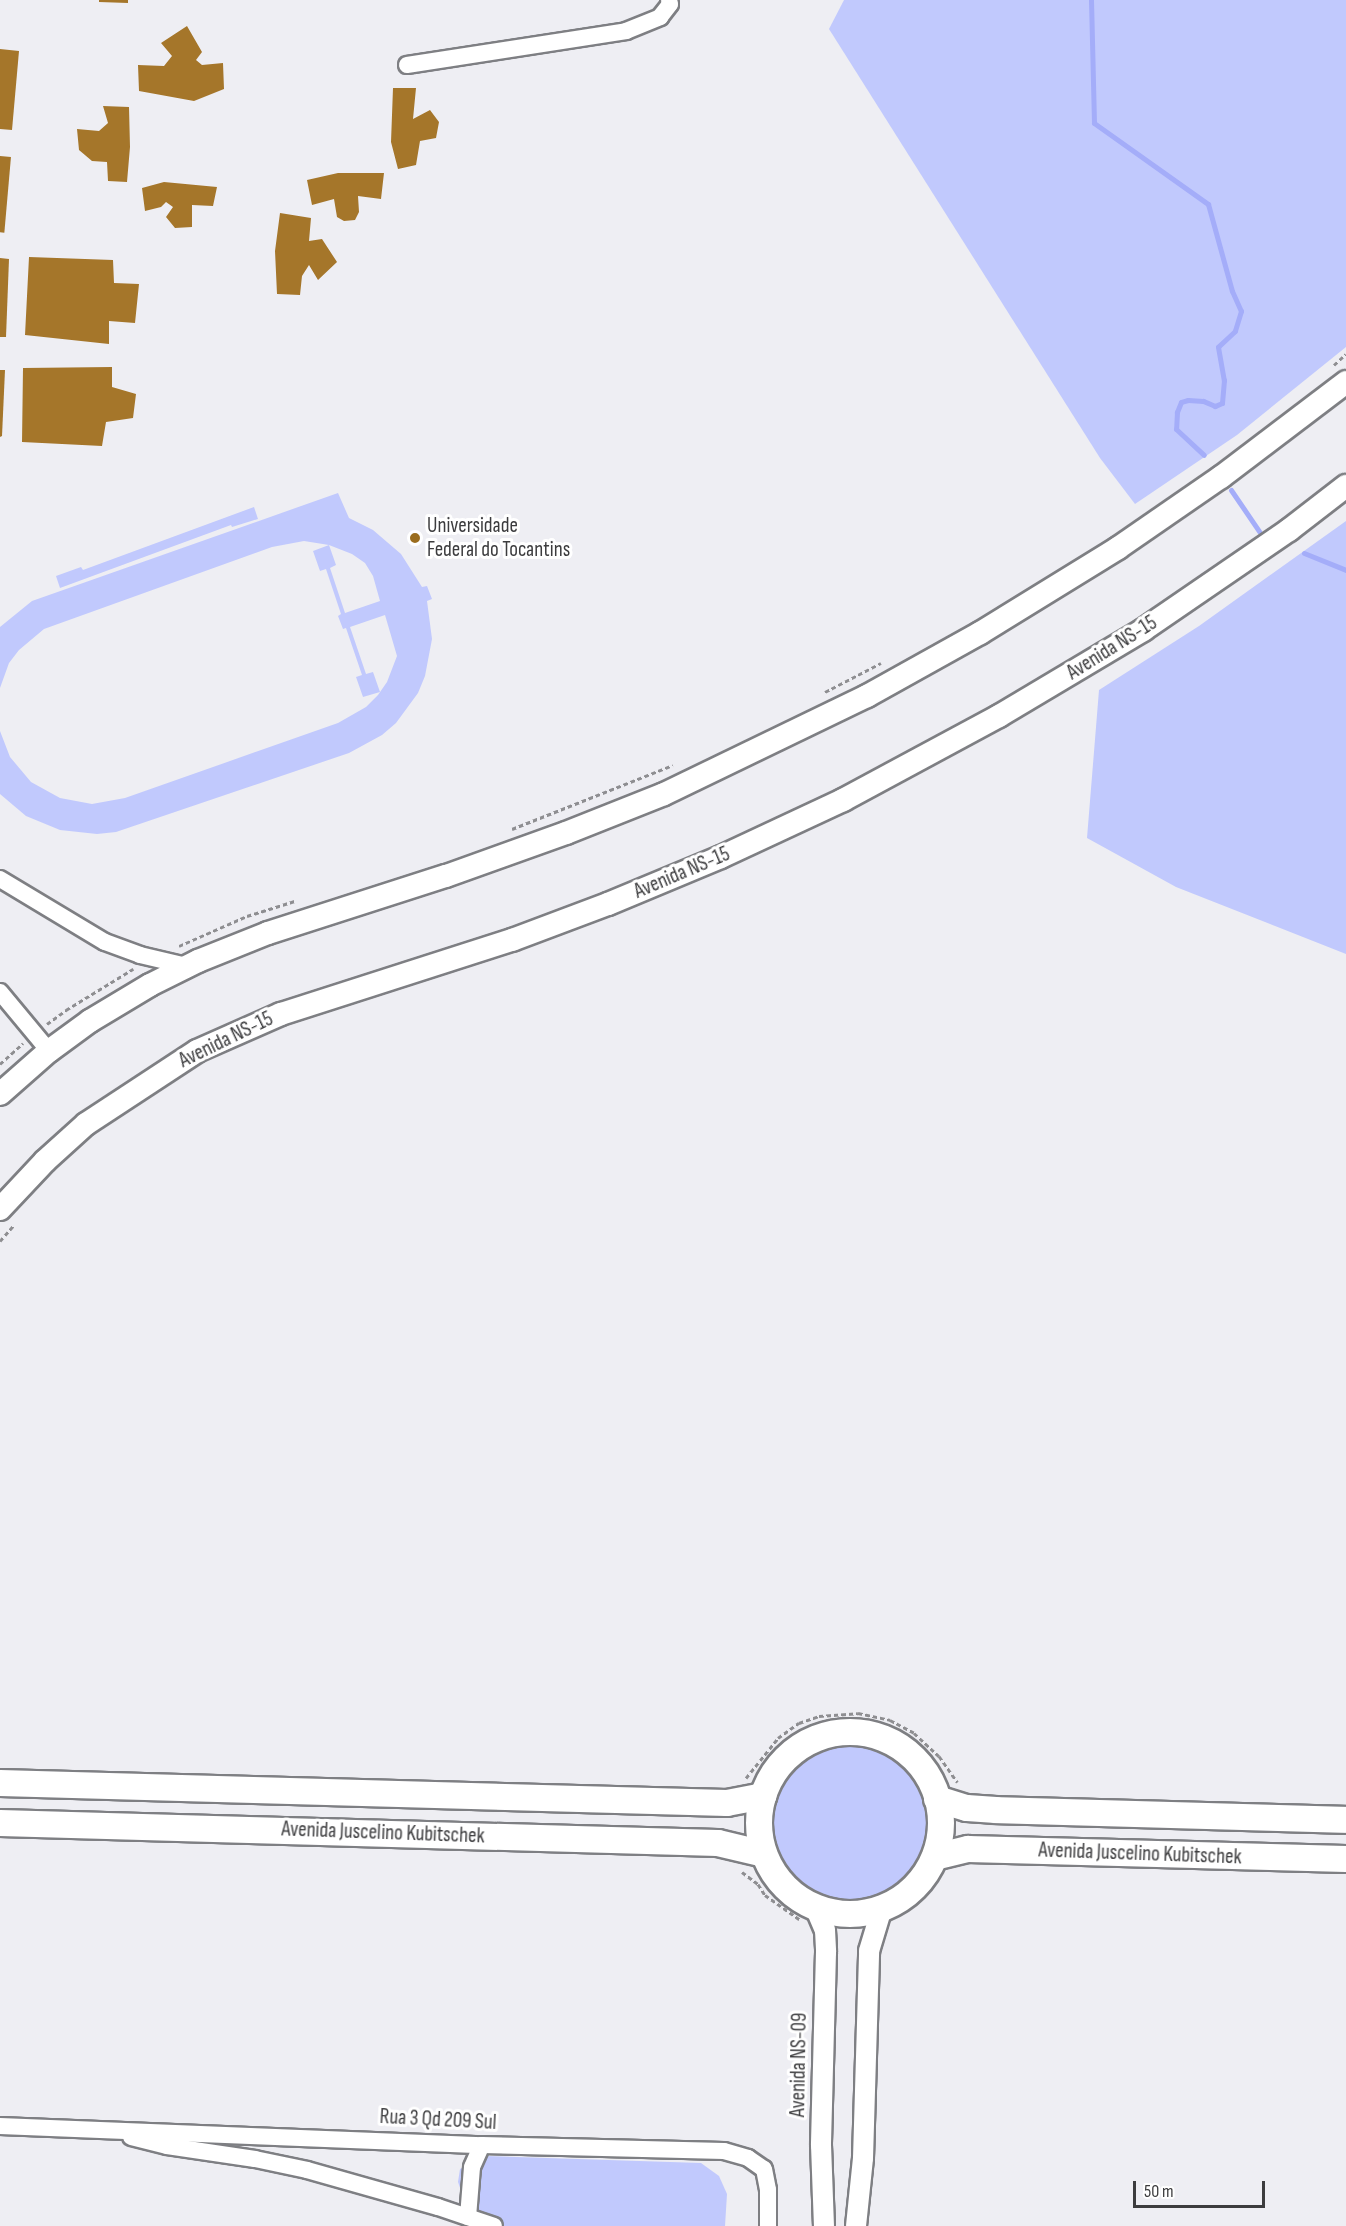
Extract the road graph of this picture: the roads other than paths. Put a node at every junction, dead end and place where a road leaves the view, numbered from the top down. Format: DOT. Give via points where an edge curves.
graph roads {
  1 [pos="669,0"];
  2 [pos="407,65"];
  3 [pos="1346,382"];
  4 [pos="1346,486"];
  5 [pos="0,879"];
  6 [pos="187,966"];
  7 [pos="0,992"];
  8 [pos="41,1043"];
  9 [pos="0,1094"];
  10 [pos="0,1209"];
  11 [pos="0,1783"];
  12 [pos="763,1796"];
  13 [pos="938,1799"];
  14 [pos="1346,1820"];
  15 [pos="0,1823"];
  16 [pos="764,1854"];
  17 [pos="934,1857"];
  18 [pos="1346,1859"];
  19 [pos="882,1908"];
  20 [pos="808,1915"];
  21 [pos="0,2126"];
  22 [pos="106,2131"];
  23 [pos="482,2145"];
  24 [pos="468,2217"];
  25 [pos="494,2226"];
  26 [pos="768,2226"];
  27 [pos="824,2226"];
  28 [pos="856,2226"];
  1 -- 2 [label="street" via="660,17 626,31"];
  3 -- 6 [label="main road" via="1163,518 1052,590 822,719 674,789 489,861 268,933"];
  4 -- 10 [label="main road, Avenida NS-15" via="1135,635 989,722 874,784 742,848 543,929 316,1002 216,1041 146,1082 86,1124"];
  5 -- 6 [label="street" via="105,942"];
  6 -- 8 [label="main road"];
  7 -- 8 [label="street"];
  8 -- 9 [label="main road"];
  11 -- 12 [label="main road, Avenida Juscelino Kubitschek" via="727,1803"];
  12 -- 13 [label="main road" via="776,1771 798,1749 821,1737 846,1733 878,1737 901,1748 924,1770"];
  12 -- 16 [label="main road" via="759,1820"];
  13 -- 14 [label="main road, Avenida Juscelino Kubitschek" via="966,1808 996,1810"];
  13 -- 17 [label="main road" via="941,1832"];
  15 -- 16 [label="main road, Avenida Juscelino Kubitschek" via="718,1842"];
  16 -- 20 [label="main road" via="781,1883"];
  17 -- 18 [label="main road, Avenida Juscelino Kubitschek" via="968,1849"];
  17 -- 19 [label="main road" via="910,1891"];
  19 -- 20 [label="main road"];
  19 -- 28 [label="street" via="869,1951 863,2158"];
  20 -- 27 [label="street, Avenida NS-09" via="825,1930 821,2145"];
  21 -- 22 [label="street, Rua 3 Qd 209 Sul"];
  22 -- 23 [label="street, Rua 3 Qd 209 Sul"];
  22 -- 24 [label="street, Rua 3 Qd 209 Sul" via="167,2146 308,2170"];
  23 -- 24 [label="street" via="472,2167"];
  23 -- 26 [label="street, Rua 3 Qd 209 Sul" via="724,2151 748,2158 764,2169"];
  24 -- 25 [label="street, Rua 3 Qd 209 Sul"];
}
